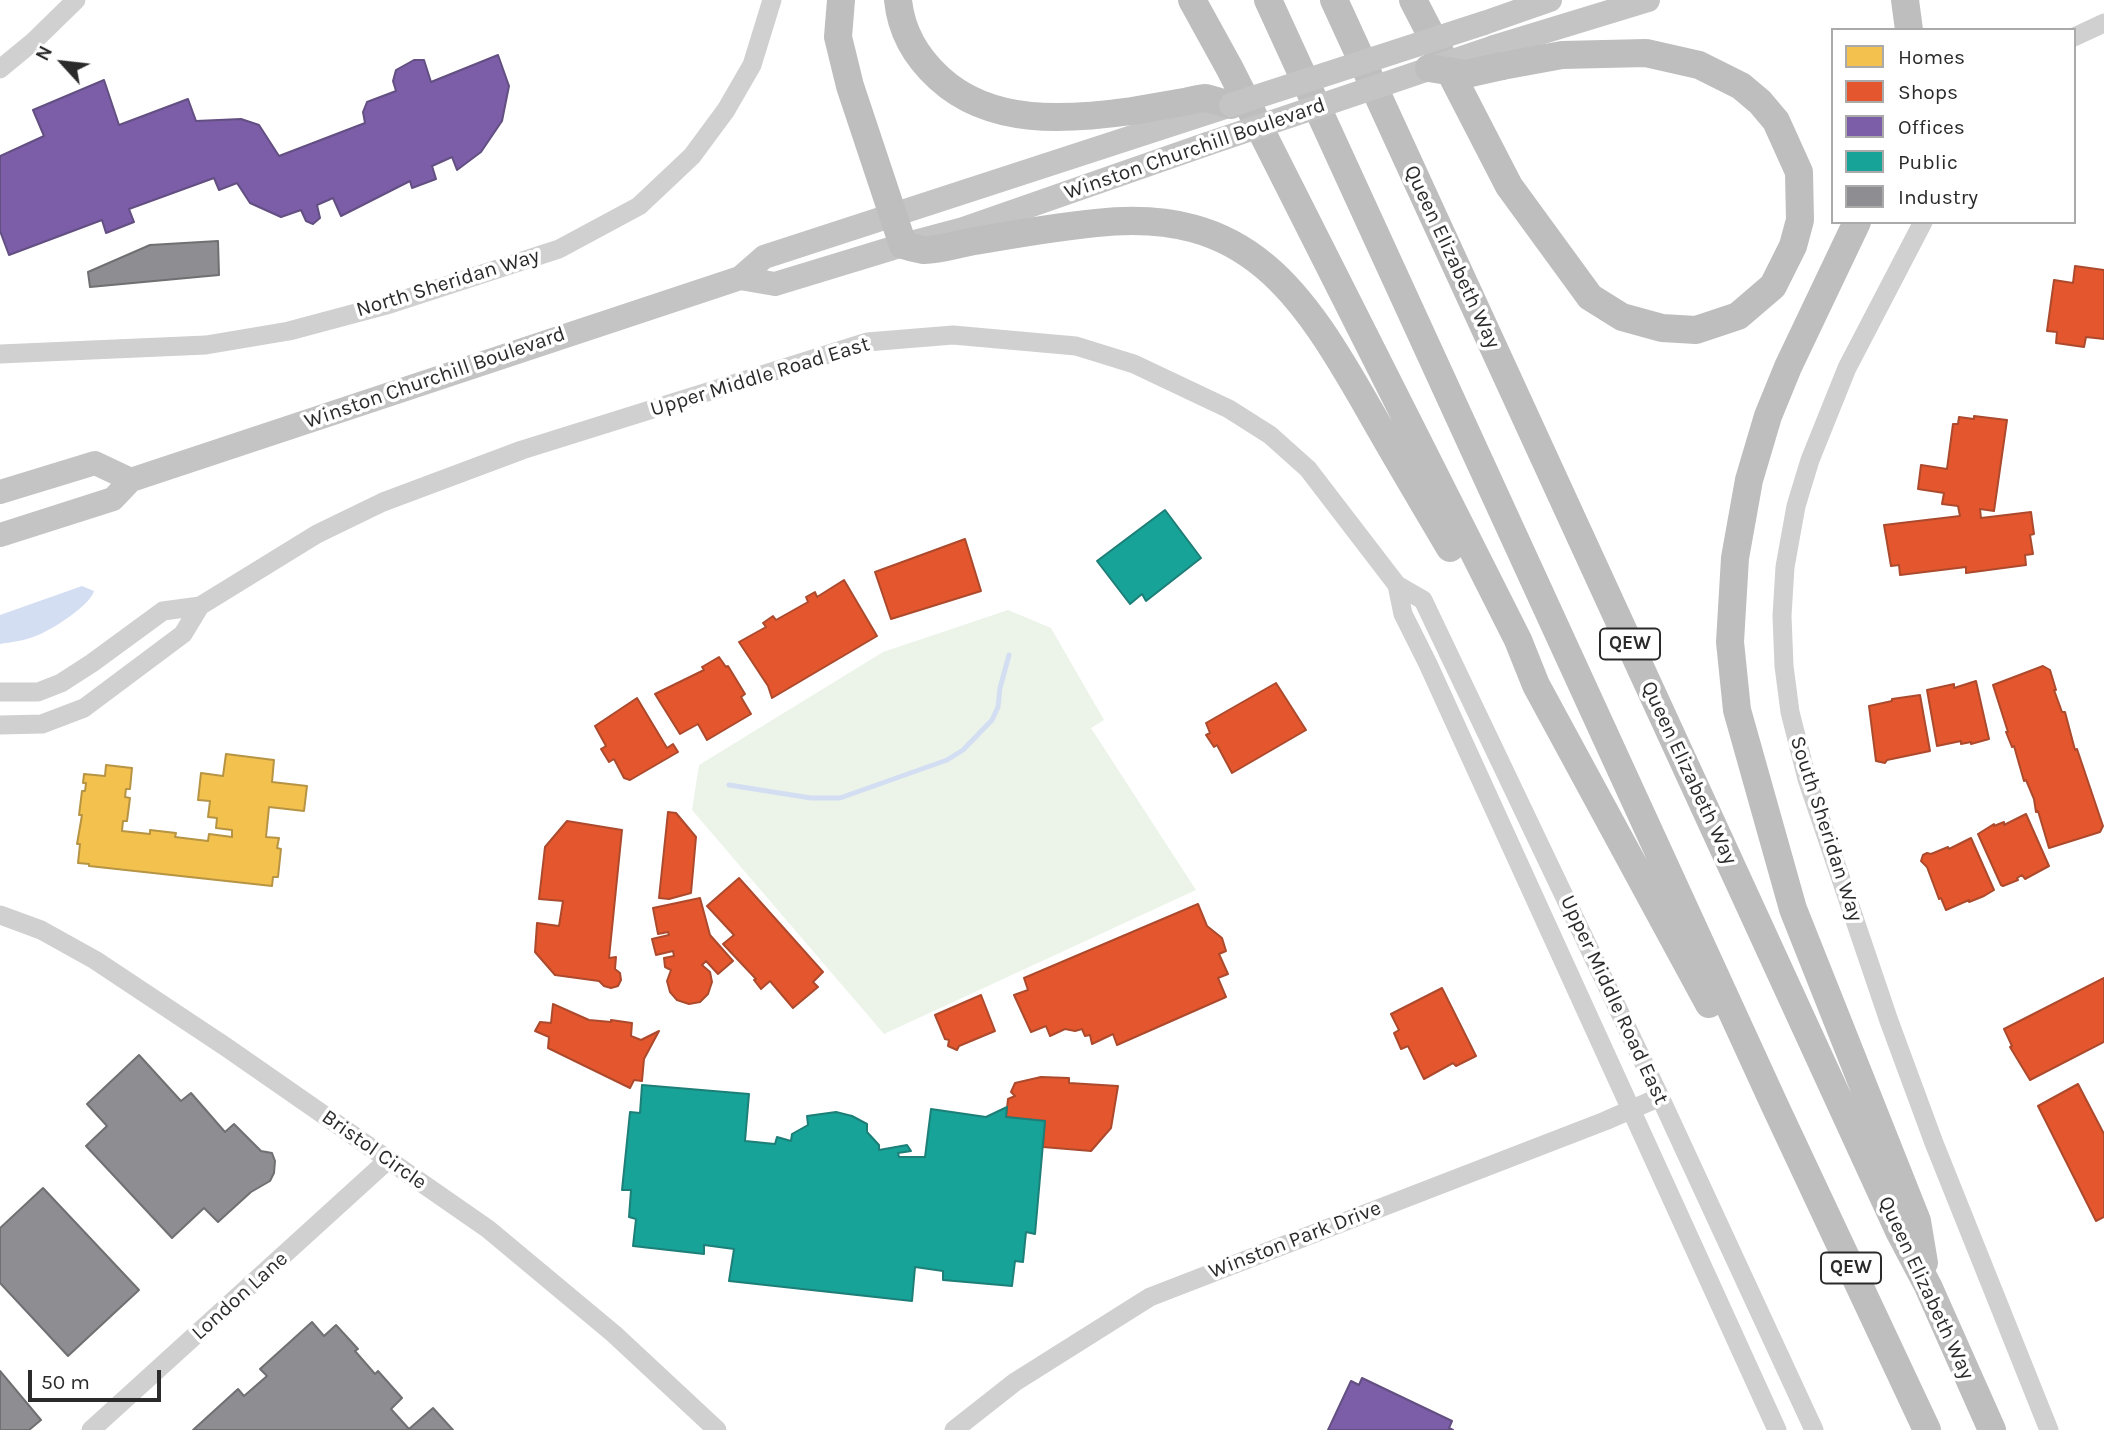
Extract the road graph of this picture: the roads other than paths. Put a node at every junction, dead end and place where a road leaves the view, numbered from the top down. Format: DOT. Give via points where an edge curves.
graph roads {
  1 [pos="76,0"];
  2 [pos="772,0"];
  3 [pos="841,0"];
  4 [pos="898,0"];
  5 [pos="1192,0"];
  6 [pos="1268,0"];
  7 [pos="1334,0"];
  8 [pos="1413,0"];
  9 [pos="1550,0"];
  10 [pos="1648,0"];
  11 [pos="1905,0"];
  12 [pos="2104,23"];
  13 [pos="1909,28"];
  14 [pos="2076,36"];
  15 [pos="1498,56"];
  16 [pos="1429,68"];
  17 [pos="0,69"];
  18 [pos="1231,105"];
  19 [pos="1190,109"];
  20 [pos="893,214"];
  21 [pos="1856,224"];
  22 [pos="1922,224"];
  23 [pos="903,245"];
  24 [pos="740,278"];
  25 [pos="0,354"];
  26 [pos="131,480"];
  27 [pos="0,492"];
  28 [pos="0,536"];
  29 [pos="1397,585"];
  30 [pos="200,607"];
  31 [pos="1536,685"];
  32 [pos="0,692"];
  33 [pos="0,725"];
  34 [pos="0,915"];
  35 [pos="1660,1097"];
  36 [pos="1775,1106"];
  37 [pos="1632,1110"];
  38 [pos="388,1160"];
  39 [pos="1928,1286"];
  40 [pos="91,1430"];
  41 [pos="717,1430"];
  42 [pos="954,1430"];
  43 [pos="1777,1430"];
  44 [pos="1814,1430"];
  45 [pos="1927,1430"];
  46 [pos="1992,1430"];
  47 [pos="2049,1430"];
  1 -- 17 [label="street"];
  2 -- 25 [label="street, North Sheridan Way" via="752,65 692,156 639,206 559,248 390,304 289,331 205,345"];
  3 -- 20 [label="highway" via="838,37"];
  4 -- 19 [label="highway" via="905,30 920,59 943,83 982,104 1016,114 1068,118"];
  5 -- 31 [label="highway" via="1518,640"];
  6 -- 36 [label="highway, QEW"];
  7 -- 39 [label="highway, Queen Elizabeth Way / QEW"];
  8 -- 15 [label="highway" via="1509,186 1590,297 1622,317 1662,328 1696,330 1738,316 1773,286 1800,220 1799,172 1776,121 1741,86 1699,65 1646,53"];
  9 -- 18 [label="main road, Winston Churchill Boulevard, bridge"];
  10 -- 15 [label="main road"];
  11 -- 13 [label="highway"];
  12 -- 14 [label="street"];
  15 -- 16 [label="highway, bridge" via="1466,74"];
  16 -- 23 [label="main road, Winston Churchill Boulevard, bridge" via="964,229"];
  18 -- 19 [label="highway" via="1203,98"];
  19 -- 20 [label="main road, Winston Churchill Boulevard"];
  20 -- 23 [label="highway"];
  20 -- 24 [label="main road, Winston Churchill Boulevard" via="764,257"];
  21 -- 39 [label="highway" via="1768,416 1749,480 1735,558 1730,642 1737,710 1793,909 1917,1221"];
  22 -- 47 [label="street, South Sheridan Way" via="1847,368 1796,506 1782,617 1784,666 1807,779 1889,1021"];
  23 -- 24 [label="main road, Winston Churchill Boulevard" via="775,284"];
  23 -- 31 [label="highway" via="925,250 1082,224 1151,220 1212,234 1250,254 1288,287 1325,336 1507,647"];
  24 -- 26 [label="main road, Winston Churchill Boulevard"];
  26 -- 27 [label="main road" via="95,463"];
  26 -- 28 [label="main road, Winston Churchill Boulevard" via="113,499"];
  29 -- 30 [label="street, Upper Middle Road East" via="1308,469 1270,435 1229,409 1134,364 1076,346 953,335 867,342 522,450 317,534"];
  29 -- 35 [label="street, Upper Middle Road East" via="1423,600"];
  29 -- 37 [label="street, Upper Middle Road East" via="1403,614"];
  30 -- 32 [label="street, Upper Middle Road East" via="163,611 51,687 28,693"];
  30 -- 33 [label="street, Upper Middle Road East" via="183,634 84,708 42,724"];
  31 -- 36 [label="highway" via="1735,1053"];
  34 -- 38 [label="street, Bristol Circle" via="41,930 95,960"];
  35 -- 37 [label="street, Winston Park Drive"];
  35 -- 44 [label="street, Upper Middle Road East"];
  36 -- 45 [label="highway, QEW"];
  37 -- 42 [label="street, Winston Park Drive" via="1150,1297 1015,1382"];
  37 -- 43 [label="street, Upper Middle Road East"];
  38 -- 40 [label="street, London Lane"];
  38 -- 41 [label="street, Bristol Circle" via="488,1229 614,1334"];
  39 -- 46 [label="highway, Queen Elizabeth Way / QEW"];
}
